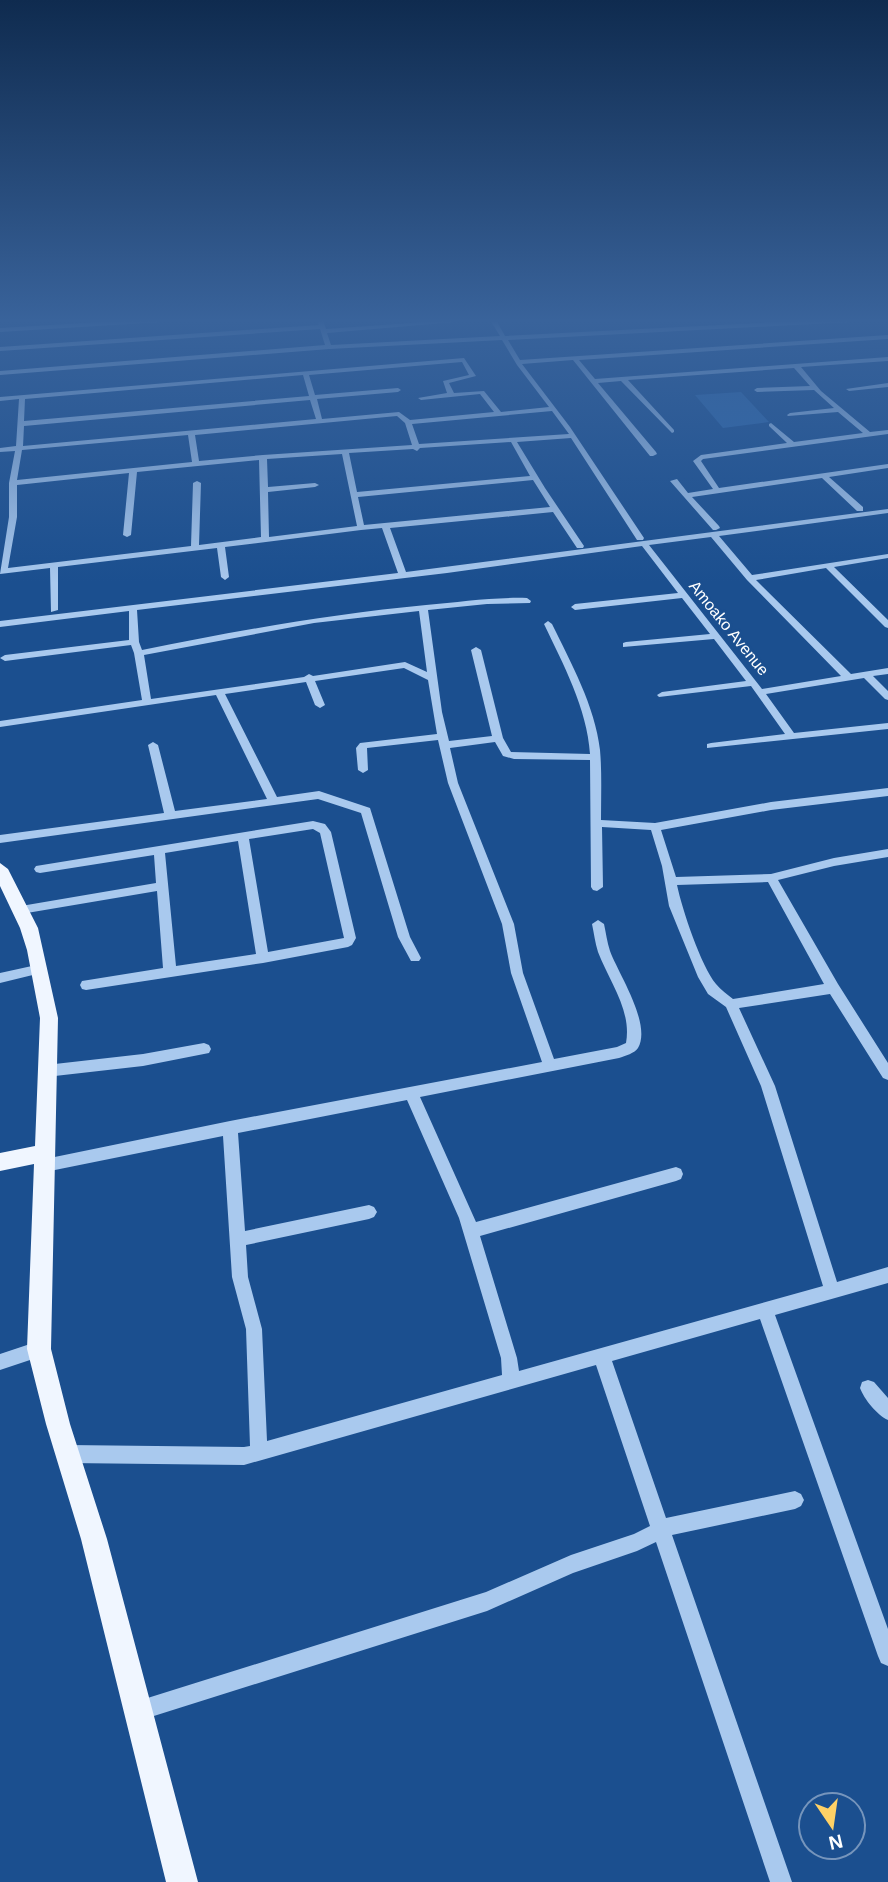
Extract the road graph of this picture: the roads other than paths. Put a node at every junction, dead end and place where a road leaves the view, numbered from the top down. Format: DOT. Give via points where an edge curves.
graph roads {
  1 [pos="21,408"];
  2 [pos="151,408"];
  3 [pos="187,408"];
  4 [pos="315,408"];
  5 [pos="494,408"];
  6 [pos="614,408"];
  7 [pos="650,408"];
  8 [pos="837,408"];
  9 [pos="553,409"];
  10 [pos="839,410"];
  11 [pos="151,411"];
  12 [pos="499,414"];
  13 [pos="790,415"];
  14 [pos="320,422"];
  15 [pos="408,422"];
  16 [pos="19,424"];
  17 [pos="771,425"];
  18 [pos="672,431"];
  19 [pos="888,432"];
  20 [pos="191,434"];
  21 [pos="869,435"];
  22 [pos="572,436"];
  23 [pos="514,442"];
  24 [pos="793,445"];
  25 [pos="19,448"];
  26 [pos="416,449"];
  27 [pos="0,450"];
  28 [pos="345,453"];
  29 [pos="653,454"];
  30 [pos="263,457"];
  31 [pos="196,463"];
  32 [pos="888,466"];
  33 [pos="133,471"];
  34 [pos="824,476"];
  35 [pos="535,478"];
  36 [pos="674,481"];
  37 [pos="13,483"];
  38 [pos="197,483"];
  39 [pos="315,485"];
  40 [pos="263,490"];
  41 [pos="717,491"];
  42 [pos="354,495"];
  43 [pos="687,495"];
  44 [pos="888,505"];
  45 [pos="555,509"];
  46 [pos="860,509"];
  47 [pos="888,511"];
  48 [pos="385,525"];
  49 [pos="361,528"];
  50 [pos="715,532"];
  51 [pos="127,535"];
  52 [pos="265,540"];
  53 [pos="642,541"];
  54 [pos="221,545"];
  55 [pos="580,546"];
  56 [pos="195,548"];
  57 [pos="888,556"];
  58 [pos="54,565"];
  59 [pos="828,565"];
  60 [pos="1,571"];
  61 [pos="402,572"];
  62 [pos="225,577"];
  63 [pos="750,578"];
  64 [pos="682,595"];
  65 [pos="527,601"];
  66 [pos="575,607"];
  67 [pos="134,608"];
  68 [pos="423,608"];
  69 [pos="54,610"];
  70 [pos="0,616"];
  71 [pos="0,624"];
  72 [pos="548,624"];
  73 [pos="888,625"];
  74 [pos="715,636"];
  75 [pos="134,642"];
  76 [pos="626,645"];
  77 [pos="476,650"];
  78 [pos="139,653"];
  79 [pos="429,655"];
  80 [pos="5,658"];
  81 [pos="405,664"];
  82 [pos="888,671"];
  83 [pos="867,675"];
  84 [pos="309,677"];
  85 [pos="431,678"];
  86 [pos="849,678"];
  87 [pos="757,688"];
  88 [pos="219,692"];
  89 [pos="663,695"];
  90 [pos="888,697"];
  91 [pos="147,704"];
  92 [pos="320,705"];
  93 [pos="0,724"];
  94 [pos="888,726"];
  95 [pos="791,736"];
  96 [pos="498,738"];
  97 [pos="444,741"];
  98 [pos="153,745"];
  99 [pos="711,746"];
  100 [pos="596,757"];
  101 [pos="363,770"];
  102 [pos="888,792"];
  103 [pos="274,801"];
  104 [pos="170,815"];
  105 [pos="596,823"];
  106 [pos="655,827"];
  107 [pos="243,837"];
  108 [pos="0,839"];
  109 [pos="159,849"];
  110 [pos="888,853"];
  111 [pos="0,869"];
  112 [pos="40,869"];
  113 [pos="772,878"];
  114 [pos="671,881"];
  115 [pos="162,886"];
  116 [pos="597,887"];
  117 [pos="21,910"];
  118 [pos="598,924"];
  119 [pos="263,958"];
  120 [pos="415,958"];
  121 [pos="41,969"];
  122 [pos="170,971"];
  123 [pos="0,978"];
  124 [pos="86,985"];
  125 [pos="833,988"];
  126 [pos="731,1004"];
  127 [pos="204,1049"];
  128 [pos="550,1066"];
  129 [pos="47,1071"];
  130 [pos="888,1074"];
  131 [pos="411,1092"];
  132 [pos="230,1126"];
  133 [pos="45,1159"];
  134 [pos="0,1162"];
  135 [pos="676,1174"];
  136 [pos="369,1212"];
  137 [pos="471,1231"];
  138 [pos="237,1240"];
  139 [pos="888,1275"];
  140 [pos="832,1290"];
  141 [pos="765,1310"];
  142 [pos="39,1349"];
  143 [pos="602,1357"];
  144 [pos="0,1362"];
  145 [pos="511,1379"];
  146 [pos="868,1388"];
  147 [pos="888,1411"];
  148 [pos="260,1452"];
  149 [pos="68,1454"];
  150 [pos="795,1500"];
  151 [pos="660,1530"];
  152 [pos="888,1656"];
  153 [pos="138,1711"];
  154 [pos="182,1882"];
  155 [pos="781,1882"];
  1 -- 16 [label="street"];
  2 -- 11 [label="street"];
  3 -- 11 [label="street"];
  4 -- 14 [label="street"];
  5 -- 12 [label="street"];
  6 -- 29 [label="street"];
  7 -- 18 [label="street"];
  8 -- 10 [label="street"];
  9 -- 12 [label="street"];
  9 -- 22 [label="street, Amoako Avenue"];
  10 -- 13 [label="street"];
  10 -- 21 [label="street"];
  11 -- 16 [label="street"];
  12 -- 15 [label="street"];
  14 -- 15 [label="street" via="399,415"];
  14 -- 20 [label="street"];
  15 -- 26 [label="street"];
  16 -- 25 [label="street"];
  17 -- 24 [label="street"];
  19 -- 21 [label="street"];
  20 -- 25 [label="street"];
  20 -- 31 [label="street"];
  21 -- 24 [label="street"];
  22 -- 23 [label="street"];
  22 -- 53 [label="street, Amoako Avenue"];
  23 -- 26 [label="street"];
  23 -- 35 [label="street"];
  24 -- 41 [label="street" via="701,457 697,461"];
  25 -- 27 [label="street"];
  25 -- 37 [label="street"];
  26 -- 28 [label="street"];
  28 -- 30 [label="street"];
  28 -- 42 [label="street"];
  30 -- 31 [label="street"];
  30 -- 40 [label="street"];
  31 -- 33 [label="street"];
  32 -- 34 [label="street"];
  33 -- 37 [label="street"];
  33 -- 51 [label="street"];
  34 -- 41 [label="street"];
  34 -- 46 [label="street"];
  35 -- 42 [label="street"];
  35 -- 45 [label="street"];
  36 -- 43 [label="street"];
  37 -- 60 [label="street" via="13,517"];
  38 -- 56 [label="street"];
  39 -- 40 [label="street"];
  40 -- 52 [label="street"];
  41 -- 43 [label="street"];
  42 -- 49 [label="street"];
  43 -- 50 [label="street"];
  44 -- 46 [label="street"];
  45 -- 48 [label="street"];
  45 -- 55 [label="street"];
  46 -- 50 [label="street"];
  47 -- 50 [label="street"];
  48 -- 49 [label="street"];
  48 -- 61 [label="street"];
  49 -- 52 [label="street"];
  50 -- 53 [label="street"];
  50 -- 63 [label="street"];
  52 -- 54 [label="street"];
  53 -- 55 [label="street"];
  53 -- 61 [label="street"];
  53 -- 64 [label="street, Amoako Avenue"];
  54 -- 56 [label="street"];
  54 -- 62 [label="street"];
  55 -- 61 [label="street"];
  56 -- 58 [label="street"];
  57 -- 59 [label="street"];
  58 -- 60 [label="street"];
  58 -- 69 [label="street"];
  59 -- 63 [label="street"];
  59 -- 73 [label="street"];
  61 -- 67 [label="street"];
  61 -- 69 [label="street"];
  63 -- 86 [label="street"];
  64 -- 66 [label="street"];
  64 -- 74 [label="street, Amoako Avenue"];
  65 -- 68 [label="street"];
  67 -- 71 [label="street"];
  67 -- 75 [label="street"];
  68 -- 78 [label="street" via="301,621"];
  68 -- 79 [label="street"];
  69 -- 70 [label="street"];
  72 -- 100 [label="street" via="572,675"];
  74 -- 76 [label="street"];
  74 -- 87 [label="street, Amoako Avenue"];
  75 -- 78 [label="street"];
  75 -- 80 [label="street"];
  77 -- 96 [label="street"];
  78 -- 91 [label="street"];
  79 -- 81 [label="street"];
  79 -- 85 [label="street"];
  81 -- 84 [label="street"];
  81 -- 85 [label="street"];
  82 -- 83 [label="street, Amoako Avenue"];
  83 -- 86 [label="street, Amoako Avenue"];
  83 -- 90 [label="street"];
  84 -- 88 [label="street"];
  84 -- 92 [label="street"];
  85 -- 97 [label="street"];
  86 -- 87 [label="street, Amoako Avenue"];
  87 -- 89 [label="street"];
  87 -- 95 [label="street"];
  88 -- 91 [label="street"];
  88 -- 103 [label="street"];
  91 -- 93 [label="street"];
  94 -- 95 [label="street"];
  95 -- 99 [label="street"];
  96 -- 97 [label="street"];
  96 -- 100 [label="street" via="507,754 514,756"];
  97 -- 101 [label="street" via="364,745"];
  97 -- 128 [label="street" via="453,783 508,924 517,972"];
  98 -- 104 [label="street"];
  100 -- 105 [label="street"];
  102 -- 106 [label="street" via="771,806"];
  103 -- 104 [label="street"];
  103 -- 120 [label="street" via="319,794 366,811 404,937"];
  104 -- 108 [label="street"];
  105 -- 106 [label="street"];
  105 -- 116 [label="street"];
  106 -- 114 [label="street"];
  107 -- 109 [label="street"];
  107 -- 119 [label="street"];
  107 -- 119 [label="street" via="321,827 350,938 342,945"];
  109 -- 112 [label="street"];
  109 -- 115 [label="street"];
  110 -- 113 [label="street"];
  111 -- 117 [label="main road"];
  113 -- 114 [label="street"];
  113 -- 125 [label="street"];
  114 -- 126 [label="street" via="681,924 704,978"];
  115 -- 117 [label="street"];
  115 -- 122 [label="street"];
  117 -- 121 [label="main road"];
  118 -- 128 [label="street" via="629,1009 635,1040 619,1052"];
  119 -- 122 [label="street"];
  121 -- 123 [label="street"];
  121 -- 129 [label="main road" via="49,1018"];
  122 -- 124 [label="street"];
  125 -- 126 [label="street"];
  125 -- 130 [label="street"];
  126 -- 140 [label="street" via="768,1086"];
  127 -- 129 [label="street"];
  128 -- 131 [label="street"];
  129 -- 133 [label="main road"];
  131 -- 132 [label="street"];
  131 -- 137 [label="street"];
  132 -- 133 [label="street"];
  132 -- 138 [label="street"];
  133 -- 134 [label="main road"];
  133 -- 142 [label="main road"];
  135 -- 137 [label="street"];
  136 -- 138 [label="street"];
  137 -- 145 [label="street" via="509,1358"];
  138 -- 148 [label="street" via="240,1277 254,1329"];
  139 -- 140 [label="street"];
  140 -- 141 [label="street"];
  141 -- 143 [label="street"];
  141 -- 152 [label="street"];
  142 -- 144 [label="street"];
  142 -- 149 [label="main road"];
  143 -- 145 [label="street"];
  143 -- 151 [label="street"];
  145 -- 148 [label="street"];
  146 -- 147 [label="street"];
  148 -- 149 [label="street" via="224,1457"];
  149 -- 153 [label="main road"];
  150 -- 151 [label="street"];
  151 -- 153 [label="street" via="487,1601"];
  151 -- 155 [label="street"];
  153 -- 154 [label="main road"];
}
